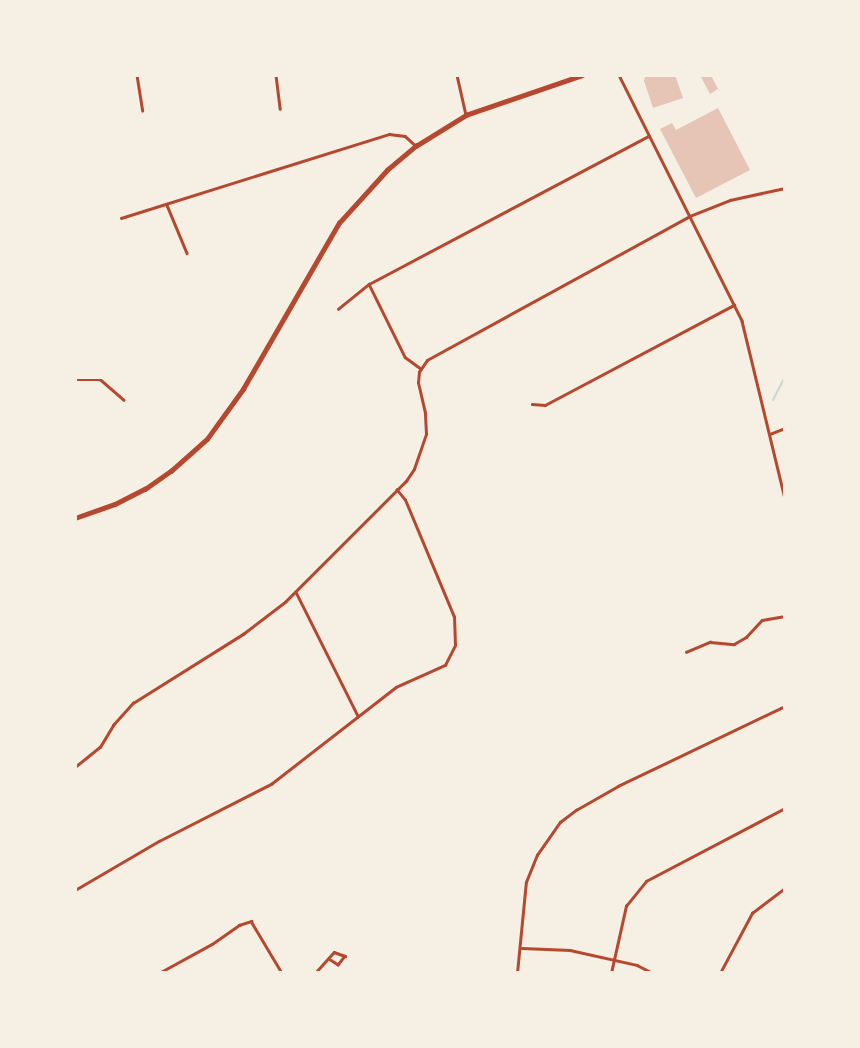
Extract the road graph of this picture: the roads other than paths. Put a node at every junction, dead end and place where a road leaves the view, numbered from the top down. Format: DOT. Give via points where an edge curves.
graph roads {
  1 [pos="137,75"];
  2 [pos="276,75"];
  3 [pos="457,75"];
  4 [pos="582,75"];
  5 [pos="619,75"];
  6 [pos="280,109"];
  7 [pos="144,111"];
  8 [pos="466,115"];
  9 [pos="648,136"];
  10 [pos="416,146"];
  11 [pos="785,188"];
  12 [pos="167,205"];
  13 [pos="690,216"];
  14 [pos="121,218"];
  15 [pos="187,253"];
  16 [pos="369,285"];
  17 [pos="735,304"];
  18 [pos="338,309"];
  19 [pos="421,368"];
  20 [pos="75,380"];
  21 [pos="124,400"];
  22 [pos="532,404"];
  23 [pos="785,428"];
  24 [pos="770,434"];
  25 [pos="397,490"];
  26 [pos="785,499"];
  27 [pos="75,518"];
  28 [pos="296,592"];
  29 [pos="785,616"];
  30 [pos="686,652"];
  31 [pos="785,706"];
  32 [pos="358,716"];
  33 [pos="75,767"];
  34 [pos="785,808"];
  35 [pos="785,888"];
  36 [pos="75,890"];
  37 [pos="522,948"];
  38 [pos="330,960"];
  39 [pos="613,960"];
  40 [pos="168,971"];
  41 [pos="159,973"];
  42 [pos="282,973"];
  43 [pos="315,973"];
  44 [pos="517,973"];
  45 [pos="611,973"];
  46 [pos="653,973"];
  47 [pos="720,973"];
  1 -- 7 [label="street"];
  2 -- 6 [label="street"];
  3 -- 8 [label="street"];
  4 -- 8 [label="main road"];
  5 -- 9 [label="street"];
  8 -- 10 [label="main road"];
  9 -- 13 [label="street"];
  9 -- 16 [label="street"];
  10 -- 12 [label="street" via="405,136 389,134"];
  10 -- 27 [label="main road" via="361,196 339,223 243,388 206,439 145,489"];
  11 -- 13 [label="street" via="730,200"];
  12 -- 14 [label="street"];
  12 -- 15 [label="street"];
  13 -- 17 [label="street"];
  13 -- 19 [label="street" via="433,356"];
  16 -- 18 [label="street"];
  16 -- 19 [label="street" via="405,357"];
  17 -- 22 [label="street" via="545,405"];
  17 -- 24 [label="street"];
  19 -- 25 [label="street" via="418,383 426,434 414,468"];
  20 -- 21 [label="street" via="101,380"];
  23 -- 24 [label="street"];
  24 -- 26 [label="street"];
  25 -- 28 [label="street"];
  25 -- 32 [label="street" via="405,499 454,617 455,645 439,670 401,684"];
  28 -- 32 [label="street"];
  28 -- 33 [label="street" via="243,634 133,704 100,747"];
  29 -- 30 [label="street" via="762,620 734,644 710,642"];
  31 -- 37 [label="street" via="568,815 548,837 529,874 523,899"];
  32 -- 36 [label="street" via="271,784"];
  34 -- 39 [label="street" via="646,881 626,906"];
  35 -- 47 [label="street" via="752,913"];
  37 -- 39 [label="street" via="564,949"];
  37 -- 44 [label="street"];
  38 -- 38 [label="street" via="338,965 345,956 334,952"];
  38 -- 43 [label="street"];
  39 -- 45 [label="street"];
  39 -- 46 [label="street"];
  40 -- 41 [label="street"];
  40 -- 42 [label="street" via="251,921"];
}
